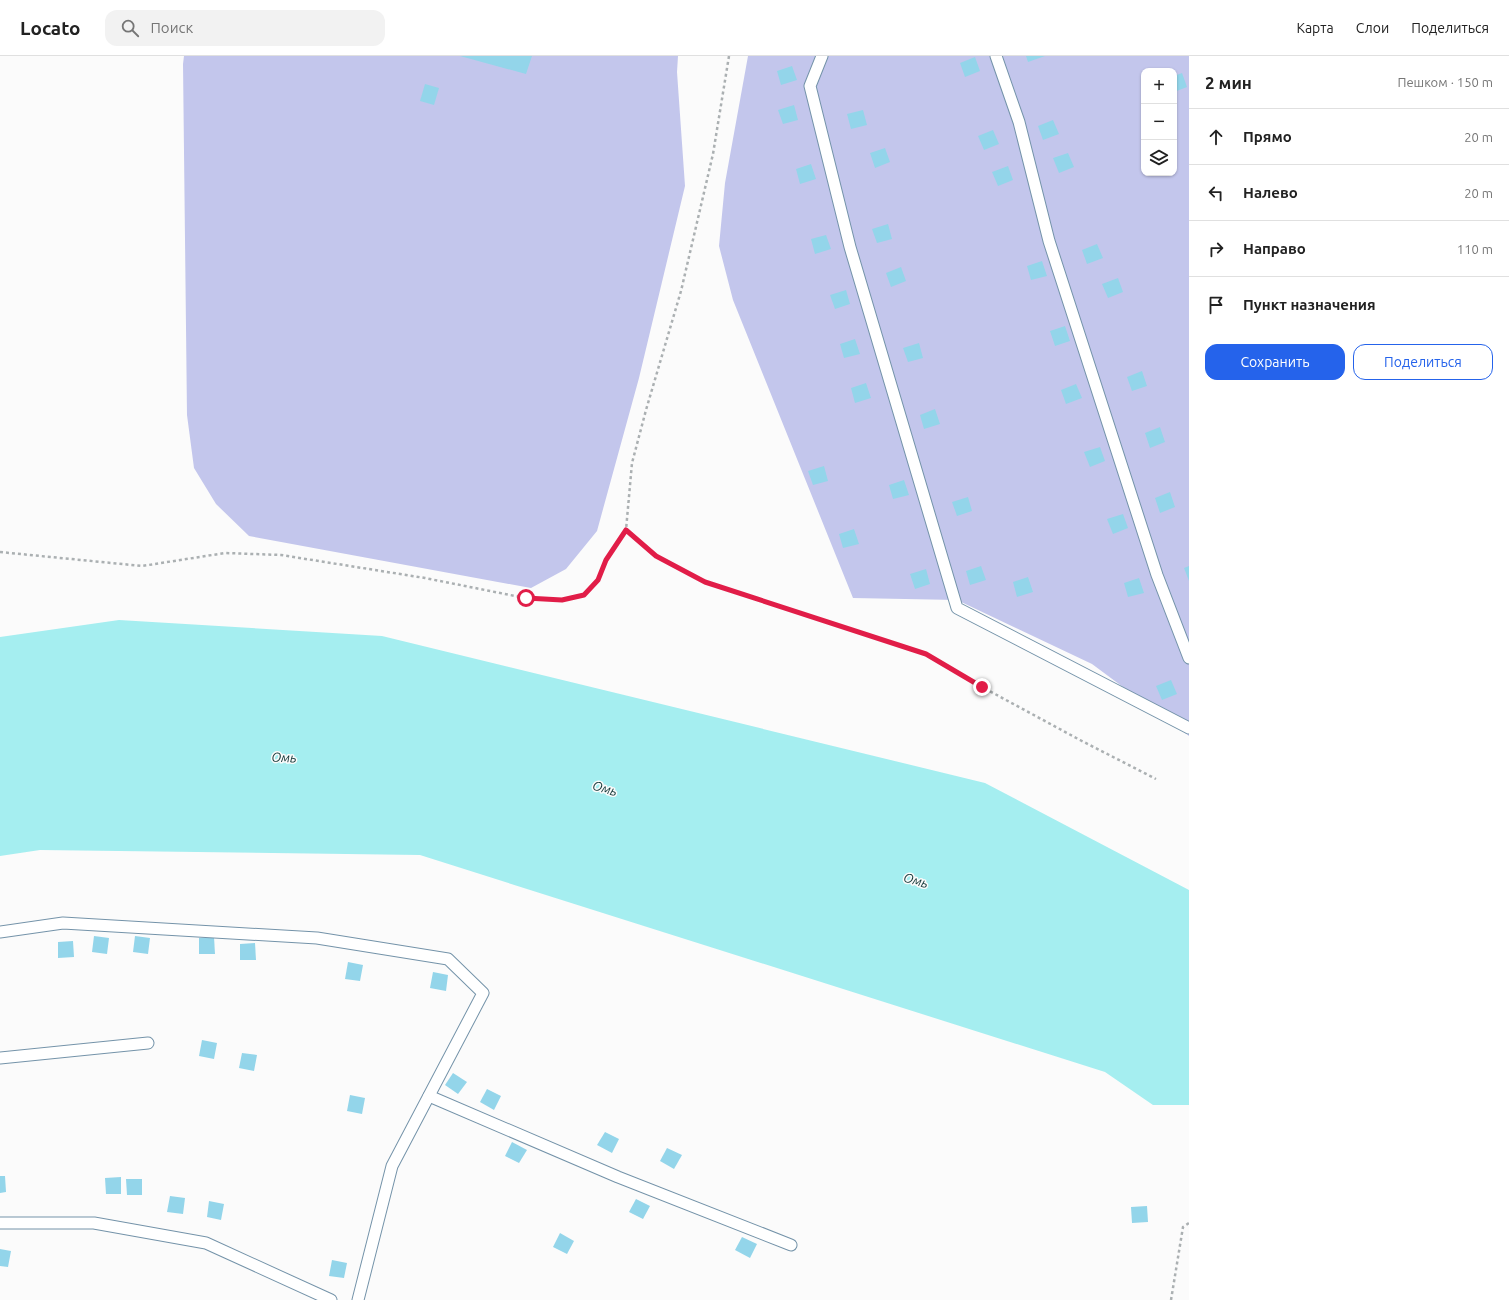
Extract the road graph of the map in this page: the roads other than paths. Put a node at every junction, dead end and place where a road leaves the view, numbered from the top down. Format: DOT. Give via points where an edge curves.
graph roads {
  1 [pos="822,56"];
  2 [pos="996,56"];
  3 [pos="1189,658"];
  4 [pos="1189,728"];
  5 [pos="0,932"];
  6 [pos="148,1043"];
  7 [pos="0,1058"];
  8 [pos="429,1096"];
  9 [pos="0,1223"];
  10 [pos="790,1245"];
  11 [pos="331,1300"];
  12 [pos="358,1300"];
  1 -- 4 [label="lane" via="810,86 850,247 957,608"];
  2 -- 3 [label="lane" via="1019,122 1056,263 1155,568"];
  5 -- 8 [label="lane" via="63,923 309,938 448,959 483,994"];
  6 -- 7 [label="lane"];
  8 -- 10 [label="lane" via="618,1177"];
  8 -- 12 [label="lane" via="392,1166"];
  9 -- 11 [label="lane" via="94,1223 206,1243"];
}
